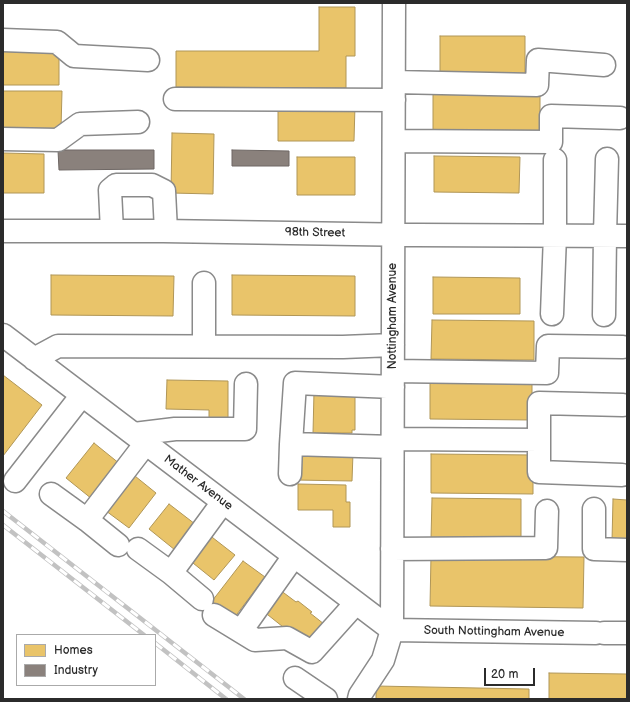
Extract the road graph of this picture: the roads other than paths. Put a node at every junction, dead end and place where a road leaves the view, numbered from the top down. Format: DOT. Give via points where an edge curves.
graph roads {
  1 [pos="394,3"];
  2 [pos="3,40"];
  3 [pos="148,60"];
  4 [pos="604,65"];
  5 [pos="394,91"];
  6 [pos="176,99"];
  7 [pos="620,118"];
  8 [pos="138,122"];
  9 [pos="3,139"];
  10 [pos="394,141"];
  11 [pos="607,159"];
  12 [pos="555,160"];
  13 [pos="3,231"];
  14 [pos="112,231"];
  15 [pos="166,231"];
  16 [pos="394,234"];
  17 [pos="554,235"];
  18 [pos="605,235"];
  19 [pos="627,236"];
  20 [pos="204,283"];
  21 [pos="552,314"];
  22 [pos="604,315"];
  23 [pos="3,335"];
  24 [pos="393,345"];
  25 [pos="204,346"];
  26 [pos="624,347"];
  27 [pos="34,359"];
  28 [pos="393,379"];
  29 [pos="246,384"];
  30 [pos="82,395"];
  31 [pos="623,405"];
  32 [pos="140,439"];
  33 [pos="539,440"];
  34 [pos="393,443"];
  35 [pos="291,444"];
  36 [pos="290,474"];
  37 [pos="622,475"];
  38 [pos="15,481"];
  39 [pos="51,494"];
  40 [pos="223,502"];
  41 [pos="594,509"];
  42 [pos="547,511"];
  43 [pos="87,520"];
  44 [pos="392,549"];
  45 [pos="627,550"];
  46 [pos="294,556"];
  47 [pos="172,573"];
  48 [pos="356,603"];
  49 [pos="392,630"];
  50 [pos="241,631"];
  51 [pos="627,633"];
  52 [pos="295,678"];
  53 [pos="326,699"];
  54 [pos="359,699"];
  1 -- 5 [label="street, Nottingham Avenue"];
  2 -- 3 [label="street" via="57,42 74,56"];
  4 -- 5 [label="street" via="538,60 537,85"];
  5 -- 6 [label="street"];
  5 -- 10 [label="street, Nottingham Avenue"];
  7 -- 10 [label="street" via="551,116 551,142"];
  8 -- 9 [label="street" via="80,124 58,140"];
  10 -- 16 [label="street, Nottingham Avenue"];
  11 -- 18 [label="street"];
  12 -- 17 [label="street"];
  13 -- 14 [label="street, 98th Street"];
  14 -- 15 [label="street, 98th Street"];
  14 -- 15 [label="street" via="110,190 116,185 152,185 164,191"];
  15 -- 16 [label="street, 98th Street"];
  16 -- 17 [label="street, 98th Street"];
  16 -- 24 [label="street, Nottingham Avenue"];
  17 -- 18 [label="street, 98th Street"];
  17 -- 21 [label="street"];
  18 -- 19 [label="street, 98th Street"];
  18 -- 22 [label="street"];
  20 -- 25 [label="street"];
  23 -- 27 [label="street, Mather Avenue"];
  24 -- 25 [label="street"];
  24 -- 28 [label="street, Nottingham Avenue"];
  25 -- 27 [label="street" via="58,346"];
  26 -- 28 [label="street" via="548,346 547,373"];
  27 -- 30 [label="street, Mather Avenue"];
  28 -- 34 [label="street, Nottingham Avenue"];
  28 -- 35 [label="street" via="295,383"];
  29 -- 32 [label="street" via="245,429 175,429"];
  30 -- 32 [label="street, Mather Avenue"];
  30 -- 38 [label="street"];
  31 -- 33 [label="street" via="540,403"];
  32 -- 40 [label="street, Mather Avenue"];
  32 -- 43 [label="street"];
  33 -- 34 [label="street"];
  33 -- 37 [label="street" via="539,472"];
  34 -- 35 [label="street"];
  34 -- 44 [label="street, Nottingham Avenue"];
  35 -- 36 [label="street"];
  39 -- 43 [label="street"];
  40 -- 46 [label="street, Mather Avenue"];
  40 -- 47 [label="street"];
  41 -- 45 [label="street" via="594,549"];
  42 -- 44 [label="street" via="546,548"];
  43 -- 47 [label="street"];
  44 -- 49 [label="street, Nottingham Avenue"];
  46 -- 48 [label="street, Mather Avenue"];
  46 -- 50 [label="street"];
  47 -- 50 [label="street" via="208,607"];
  48 -- 49 [label="street, Mather Avenue"];
  48 -- 50 [label="street" via="312,652 287,638 256,640"];
  49 -- 51 [label="street, South Nottingham Avenue"];
  49 -- 54 [label="street, Nottingham Avenue" via="383,660"];
  52 -- 53 [label="street"];
}
